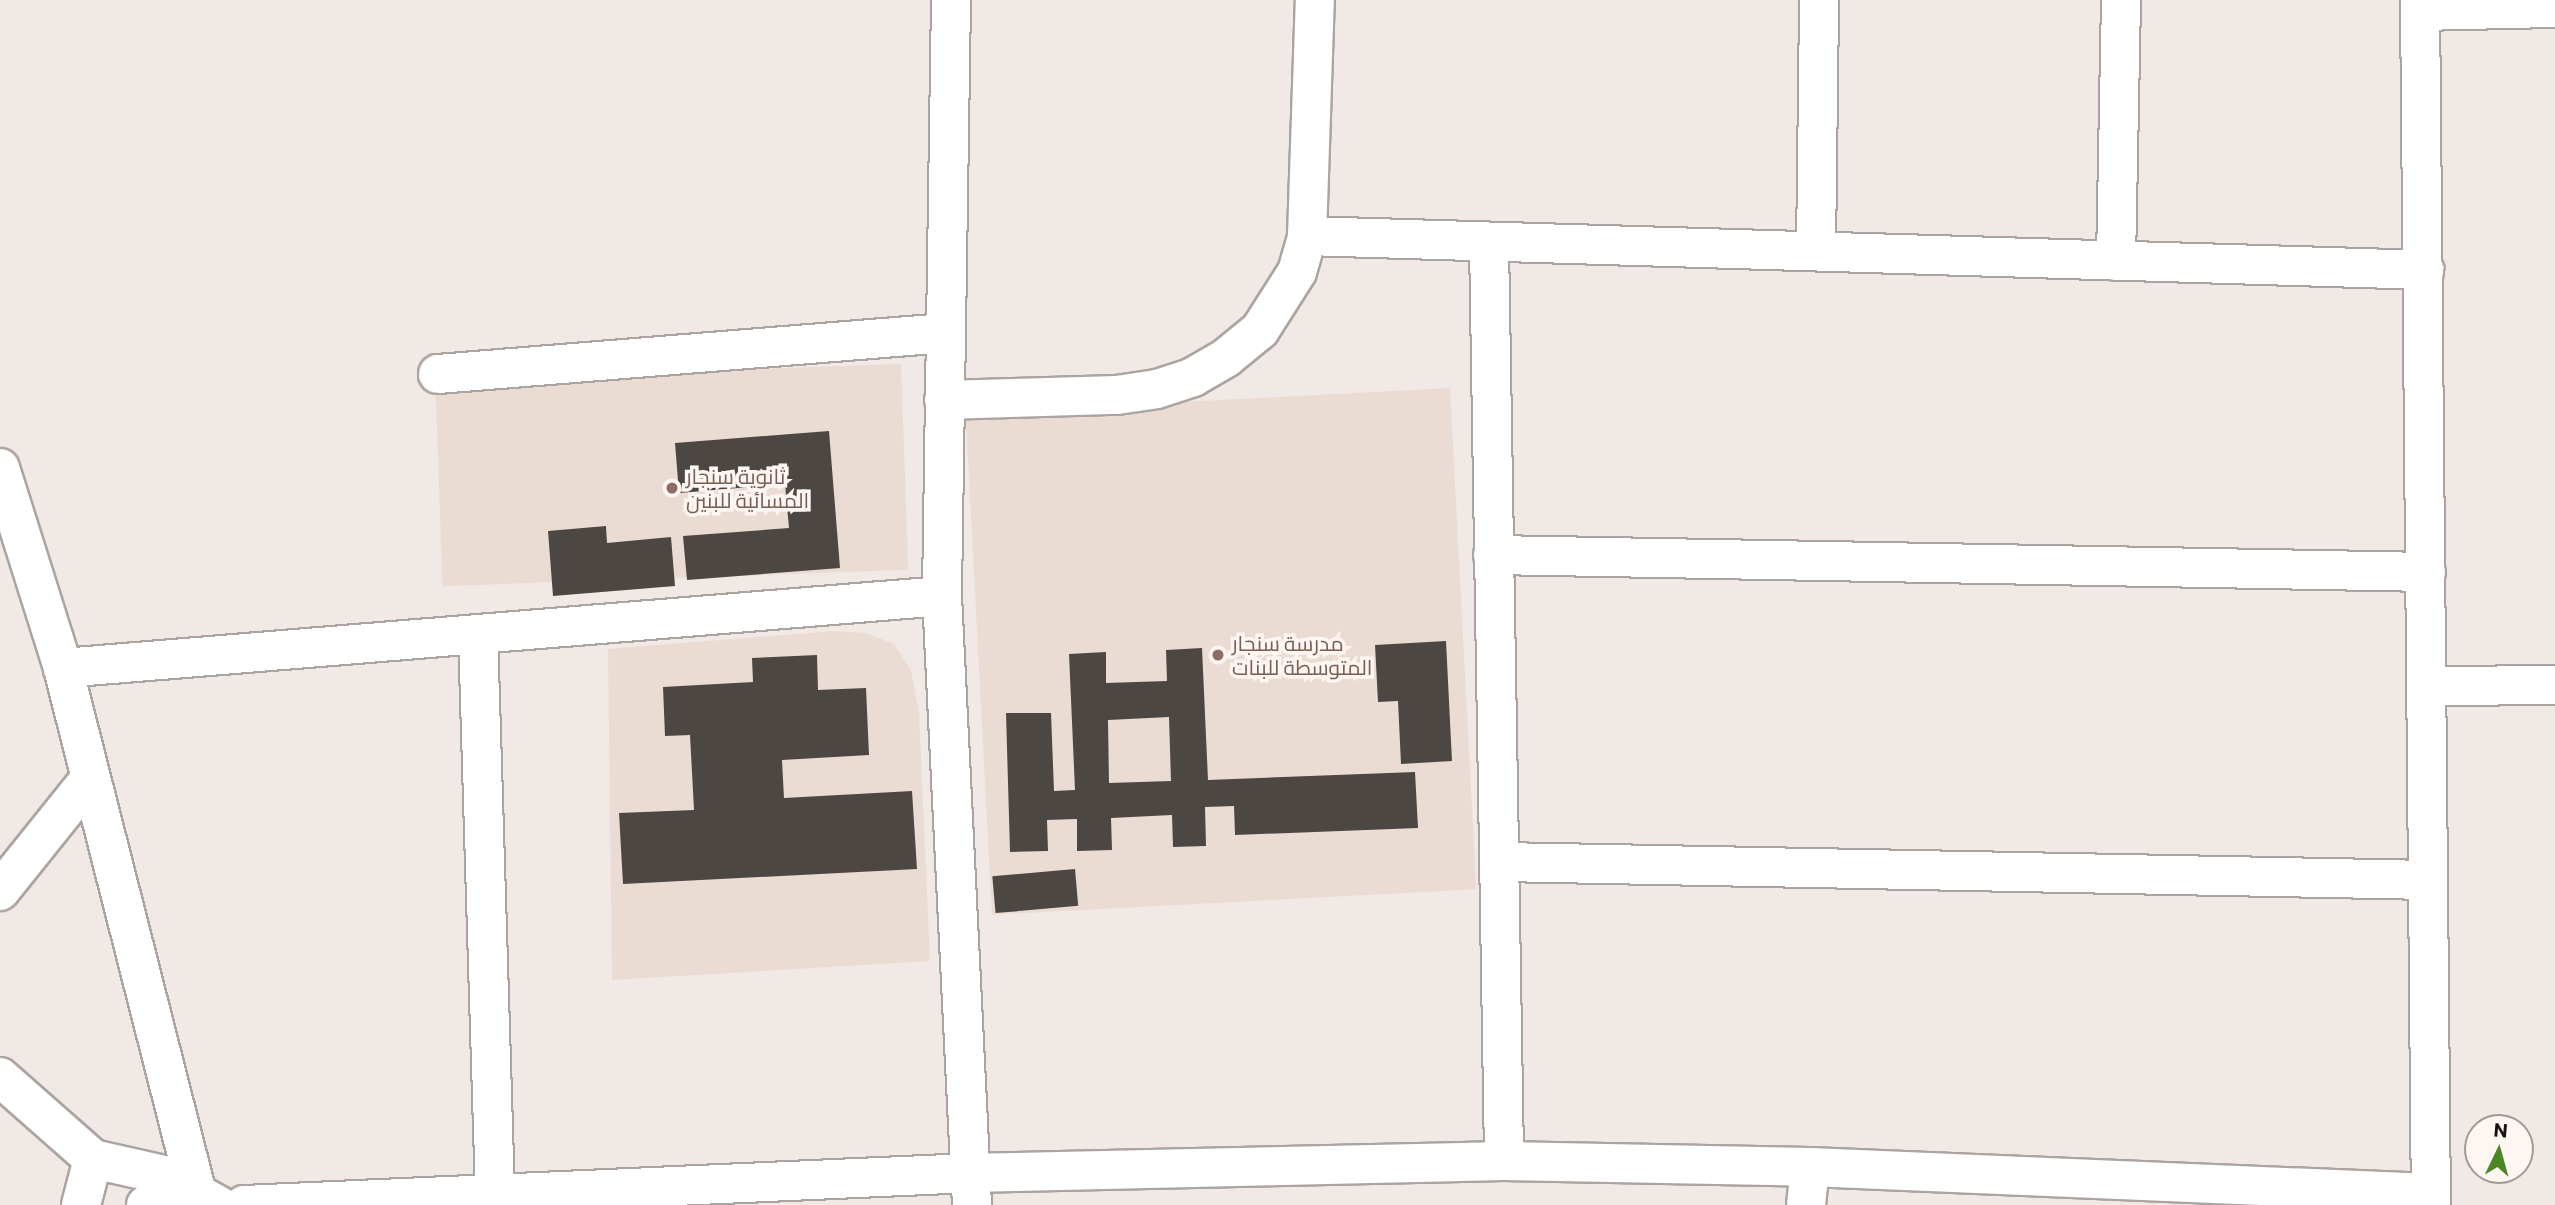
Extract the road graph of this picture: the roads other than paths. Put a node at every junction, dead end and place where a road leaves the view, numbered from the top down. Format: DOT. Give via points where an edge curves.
graph roads {
  1 [pos="951,0"];
  2 [pos="1315,0"];
  3 [pos="1818,0"];
  4 [pos="2121,0"];
  5 [pos="2420,6"];
  6 [pos="2555,8"];
  7 [pos="1307,236"];
  8 [pos="1489,242"];
  9 [pos="1816,251"];
  10 [pos="2116,261"];
  11 [pos="2424,270"];
  12 [pos="945,332"];
  13 [pos="438,374"];
  14 [pos="944,400"];
  15 [pos="0,468"];
  16 [pos="1493,555"];
  17 [pos="2426,572"];
  18 [pos="942,596"];
  19 [pos="478,634"];
  20 [pos="63,668"];
  21 [pos="2555,685"];
  22 [pos="2427,686"];
  23 [pos="89,780"];
  24 [pos="1501,862"];
  25 [pos="2426,880"];
  26 [pos="0,891"];
  27 [pos="0,1077"];
  28 [pos="93,1159"];
  29 [pos="1504,1161"];
  30 [pos="1810,1167"];
  31 [pos="971,1189"];
  32 [pos="495,1194"];
  33 [pos="207,1197"];
  34 [pos="2430,1199"];
  35 [pos="81,1205"];
  36 [pos="103,1205"];
  37 [pos="146,1205"];
  38 [pos="244,1205"];
  39 [pos="1806,1205"];
  1 -- 12 [label="street"];
  2 -- 7 [label="street"];
  3 -- 9 [label="street"];
  4 -- 10 [label="street"];
  5 -- 6 [label="street"];
  5 -- 11 [label="street"];
  7 -- 8 [label="street"];
  7 -- 14 [label="street" via="1297,272 1260,330 1193,377 1117,395"];
  8 -- 9 [label="street"];
  8 -- 16 [label="street"];
  9 -- 10 [label="street"];
  10 -- 11 [label="street"];
  11 -- 17 [label="street"];
  12 -- 13 [label="street"];
  12 -- 14 [label="street"];
  14 -- 18 [label="street"];
  15 -- 20 [label="street"];
  16 -- 17 [label="street"];
  16 -- 24 [label="street"];
  17 -- 22 [label="street"];
  18 -- 19 [label="street"];
  18 -- 31 [label="street"];
  19 -- 20 [label="street"];
  19 -- 32 [label="street"];
  20 -- 23 [label="street"];
  21 -- 22 [label="street"];
  22 -- 25 [label="street"];
  23 -- 26 [label="street"];
  23 -- 33 [label="street"];
  24 -- 25 [label="street"];
  24 -- 29 [label="street"];
  25 -- 34 [label="street"];
  27 -- 28 [label="street"];
  28 -- 33 [label="street" via="141,1168"];
  28 -- 35 [label="street"];
  28 -- 36 [label="street"];
  29 -- 30 [label="street"];
  29 -- 31 [label="street"];
  30 -- 34 [label="street"];
  30 -- 39 [label="street"];
  31 -- 32 [label="street"];
  32 -- 38 [label="street"];
  33 -- 37 [label="street" via="166,1192"];
}
